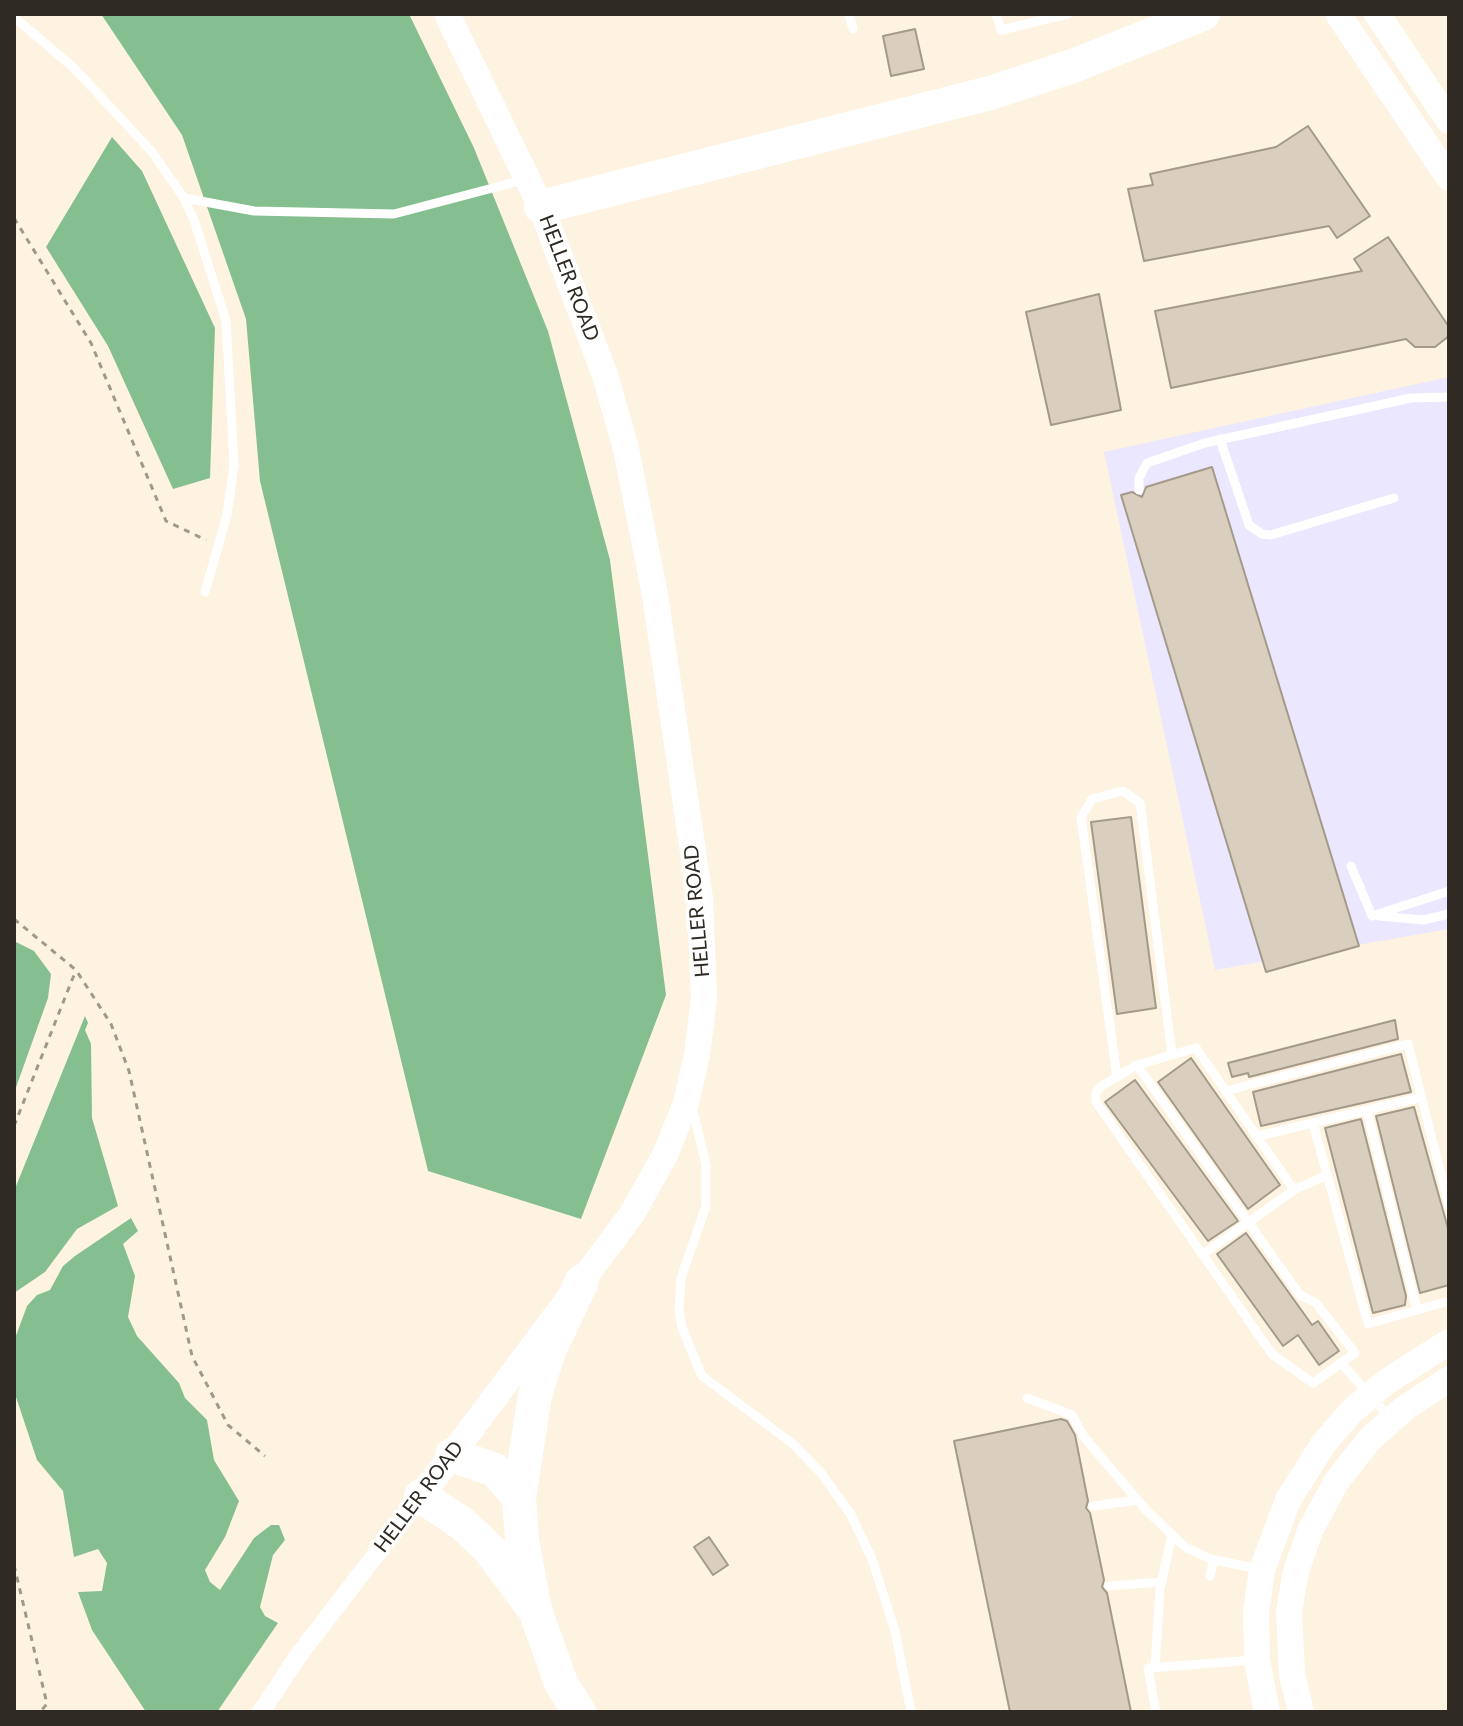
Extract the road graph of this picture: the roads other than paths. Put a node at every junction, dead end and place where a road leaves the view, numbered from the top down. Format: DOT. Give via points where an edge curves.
graph roads {
  1 [pos="447,14"];
  2 [pos="849,14"];
  3 [pos="996,14"];
  4 [pos="1068,14"];
  5 [pos="1203,14"];
  6 [pos="1338,14"];
  7 [pos="1377,14"];
  8 [pos="14,17"];
  9 [pos="853,29"];
  10 [pos="1449,121"];
  11 [pos="1449,178"];
  12 [pos="534,193"];
  13 [pos="184,198"];
  14 [pos="1449,397"];
  15 [pos="1220,439"];
  16 [pos="1139,490"];
  17 [pos="1394,498"];
  18 [pos="205,592"];
  19 [pos="1351,866"];
  20 [pos="1449,891"];
  21 [pos="1449,914"];
  22 [pos="1372,916"];
  23 [pos="1172,1055"];
  24 [pos="1137,1065"];
  25 [pos="1117,1077"];
  26 [pos="1226,1091"];
  27 [pos="1422,1097"];
  28 [pos="687,1100"];
  29 [pos="1367,1111"];
  30 [pos="1313,1123"];
  31 [pos="1258,1136"];
  32 [pos="1327,1175"];
  33 [pos="1294,1190"];
  34 [pos="1449,1206"];
  35 [pos="1249,1224"];
  36 [pos="1202,1255"];
  37 [pos="582,1281"];
  38 [pos="1449,1301"];
  39 [pos="1417,1310"];
  40 [pos="1449,1342"];
  41 [pos="1342,1364"];
  42 [pos="1443,1386"];
  43 [pos="1370,1395"];
  44 [pos="1027,1398"];
  45 [pos="1391,1419"];
  46 [pos="452,1455"];
  47 [pos="421,1496"];
  48 [pos="519,1498"];
  49 [pos="1138,1500"];
  50 [pos="1093,1506"];
  51 [pos="1172,1535"];
  52 [pos="1214,1560"];
  53 [pos="1262,1570"];
  54 [pos="1210,1576"];
  55 [pos="1162,1582"];
  56 [pos="1109,1586"];
  57 [pos="535,1610"];
  58 [pos="1257,1660"];
  59 [pos="1155,1667"];
  60 [pos="261,1712"];
  61 [pos="579,1712"];
  62 [pos="911,1712"];
  63 [pos="1156,1712"];
  64 [pos="1267,1712"];
  65 [pos="1301,1712"];
  1 -- 12 [label="street, HELLER ROAD"];
  2 -- 9 [label="lane"];
  3 -- 4 [label="lane" via="1001,30"];
  5 -- 12 [label="highway" via="990,93 740,156"];
  6 -- 11 [label="street"];
  7 -- 10 [label="street"];
  8 -- 13 [label="lane" via="84,78 152,152"];
  12 -- 13 [label="lane" via="394,214 254,211"];
  12 -- 28 [label="street, HELLER ROAD" via="605,375 653,582 705,945 704,999"];
  13 -- 18 [label="lane" via="226,321 234,465"];
  14 -- 15 [label="lane" via="1411,398"];
  15 -- 16 [label="lane" via="1147,463"];
  15 -- 17 [label="lane" via="1249,525 1262,534"];
  19 -- 22 [label="lane"];
  20 -- 22 [label="lane"];
  21 -- 22 [label="lane" via="1423,920"];
  23 -- 24 [label="lane"];
  23 -- 25 [label="lane" via="1140,803 1123,791 1092,799 1081,817"];
  23 -- 26 [label="lane" via="1196,1048"];
  24 -- 25 [label="lane"];
  24 -- 35 [label="lane"];
  25 -- 36 [label="lane" via="1100,1087 1096,1102"];
  26 -- 27 [label="lane" via="1408,1044"];
  26 -- 31 [label="lane"];
  27 -- 29 [label="lane"];
  27 -- 34 [label="lane"];
  28 -- 37 [label="street, HELLER ROAD" via="665,1155 632,1214"];
  28 -- 62 [label="lane" via="706,1165 706,1206 681,1278 682,1328 702,1376 793,1444 850,1513 872,1559 895,1631"];
  29 -- 30 [label="lane"];
  29 -- 39 [label="lane"];
  30 -- 31 [label="lane"];
  30 -- 32 [label="lane"];
  31 -- 33 [label="lane"];
  32 -- 33 [label="lane"];
  32 -- 39 [label="lane" via="1368,1324"];
  33 -- 35 [label="lane"];
  35 -- 36 [label="lane"];
  35 -- 41 [label="lane" via="1300,1295 1316,1303 1355,1353"];
  36 -- 41 [label="lane" via="1272,1354 1313,1383"];
  37 -- 46 [label="street, HELLER ROAD"];
  37 -- 48 [label="highway" via="535,1395"];
  38 -- 39 [label="lane"];
  40 -- 43 [label="street"];
  41 -- 43 [label="lane"];
  42 -- 45 [label="street"];
  43 -- 45 [label="lane"];
  43 -- 53 [label="street" via="1324,1443 1299,1480"];
  44 -- 49 [label="lane" via="1072,1415 1084,1437"];
  45 -- 65 [label="street" via="1336,1482 1302,1552 1289,1631"];
  46 -- 47 [label="street, HELLER ROAD"];
  46 -- 48 [label="highway" via="495,1470"];
  47 -- 57 [label="highway" via="490,1550"];
  47 -- 60 [label="street, HELLER ROAD"];
  48 -- 57 [label="highway"];
  49 -- 50 [label="lane"];
  49 -- 51 [label="lane"];
  51 -- 52 [label="lane"];
  51 -- 55 [label="lane"];
  52 -- 53 [label="lane"];
  52 -- 54 [label="lane"];
  53 -- 58 [label="street"];
  55 -- 56 [label="lane"];
  55 -- 59 [label="lane"];
  57 -- 61 [label="highway" via="561,1683"];
  58 -- 59 [label="lane"];
  58 -- 64 [label="street"];
  59 -- 63 [label="lane" via="1148,1668"];
}
